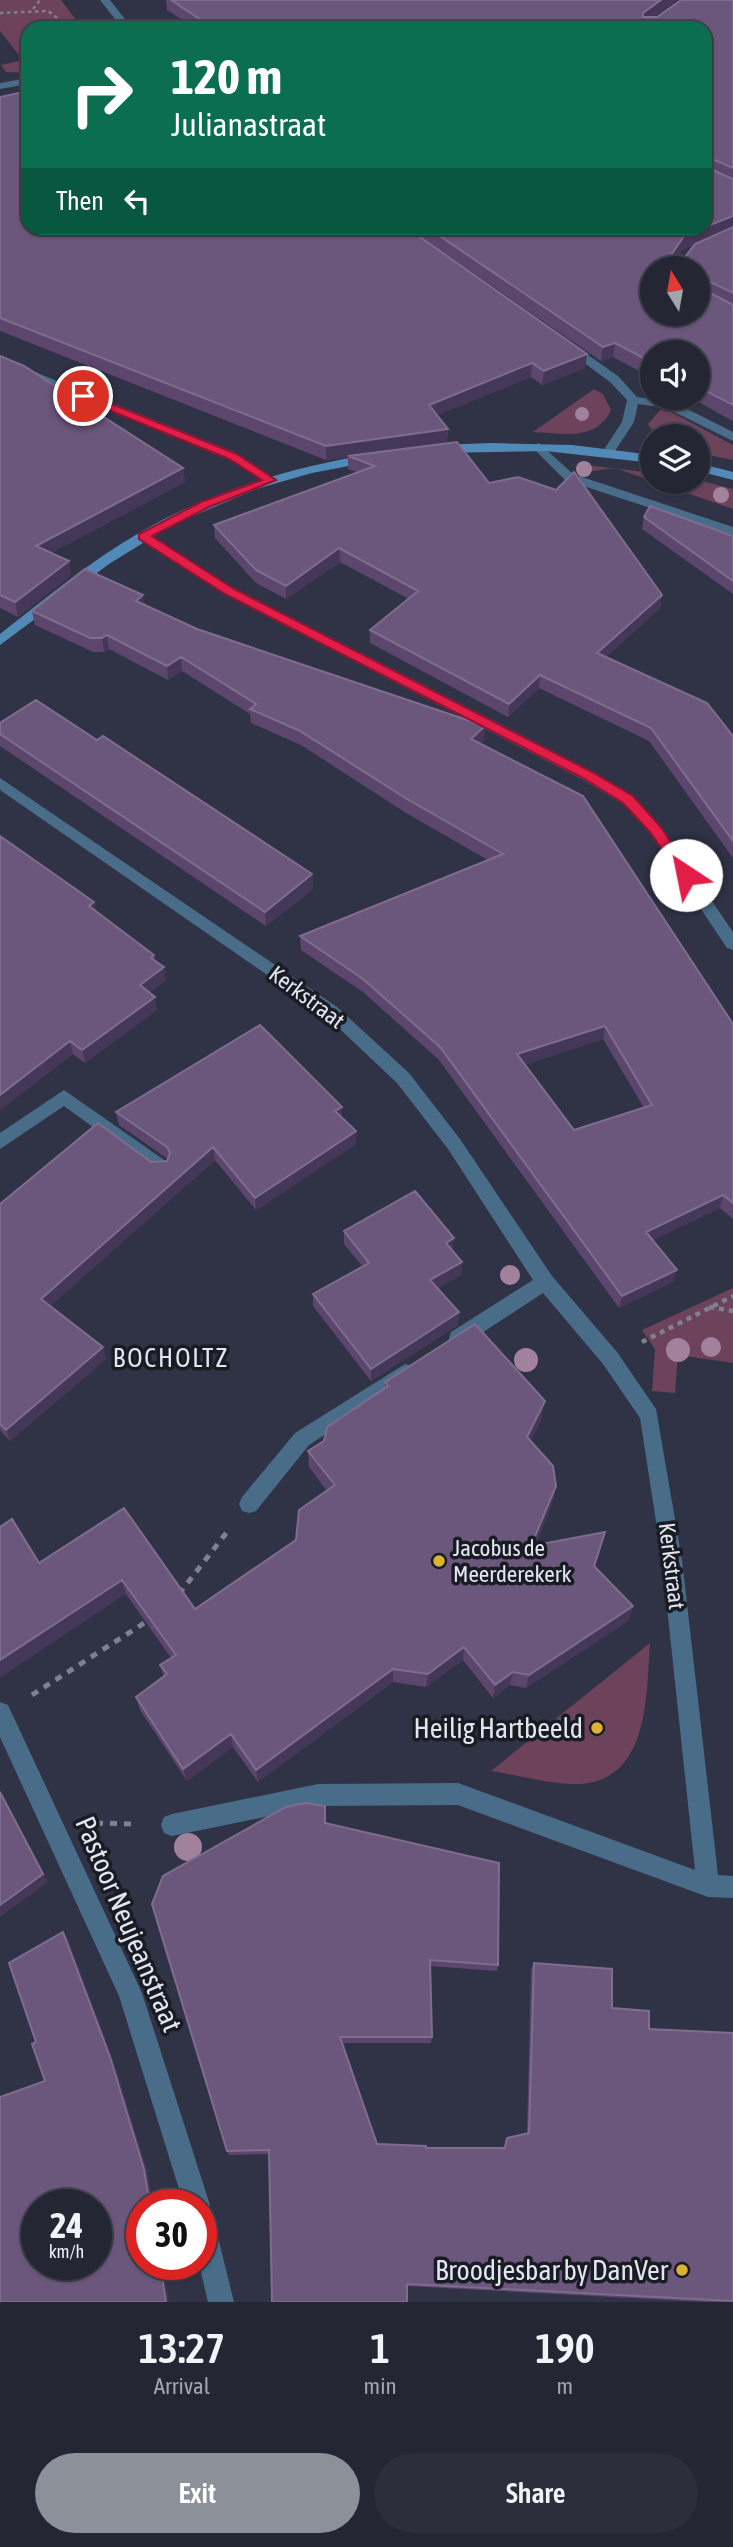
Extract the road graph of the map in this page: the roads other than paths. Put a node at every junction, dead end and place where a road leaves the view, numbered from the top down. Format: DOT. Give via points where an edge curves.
graph roads {
  1 [pos="105,0"];
  2 [pos="122,21"];
  3 [pos="21,82"];
  4 [pos="2,83"];
  5 [pos="557,339"];
  6 [pos="0,362"];
  7 [pos="633,400"];
  8 [pos="733,436"];
  9 [pos="539,447"];
  10 [pos="423,450"];
  11 [pos="609,451"];
  12 [pos="383,456"];
  13 [pos="640,457"];
  14 [pos="710,470"];
  15 [pos="733,476"];
  16 [pos="271,480"];
  17 [pos="733,531"];
  18 [pos="143,536"];
  19 [pos="0,641"];
  20 [pos="0,783"];
  21 [pos="733,944"];
  22 [pos="0,1142"];
  23 [pos="161,1167"];
  24 [pos="545,1282"];
  25 [pos="441,1349"];
  26 [pos="418,1364"];
  27 [pos="249,1504"];
  28 [pos="1,1714"];
  29 [pos="172,1825"];
  30 [pos="708,1885"];
  31 [pos="733,1887"];
  32 [pos="192,2189"];
  33 [pos="216,2280"];
  34 [pos="221,2302"];
  1 -- 2 [label="street"];
  3 -- 4 [label="street"];
  5 -- 7 [label="street" via="614,379"];
  6 -- 16 [label="street" via="233,456"];
  7 -- 8 [label="street" via="669,405"];
  7 -- 11 [label="street" via="628,422"];
  9 -- 10 [label="street"];
  9 -- 11 [label="street"];
  9 -- 17 [label="street" via="569,477"];
  11 -- 13 [label="street"];
  12 -- 16 [label="street"];
  14 -- 15 [label="street"];
  16 -- 18 [label="street" via="205,505"];
  18 -- 19 [label="street"];
  18 -- 21 [label="street" via="229,591 628,800 655,829"];
  20 -- 24 [label="street, Kerkstraat" via="331,1011 402,1078 454,1144"];
  22 -- 23 [label="street" via="64,1097"];
  24 -- 25 [label="street"];
  24 -- 30 [label="street, Kerkstraat" via="610,1358 649,1415 672,1560"];
  26 -- 27 [label="street" via="302,1439"];
  28 -- 32 [label="street, Pastoor Neujeanstraat" via="130,1993"];
  29 -- 30 [label="street" via="318,1794 458,1794"];
  30 -- 31 [label="street"];
  33 -- 34 [label="street"];
}
